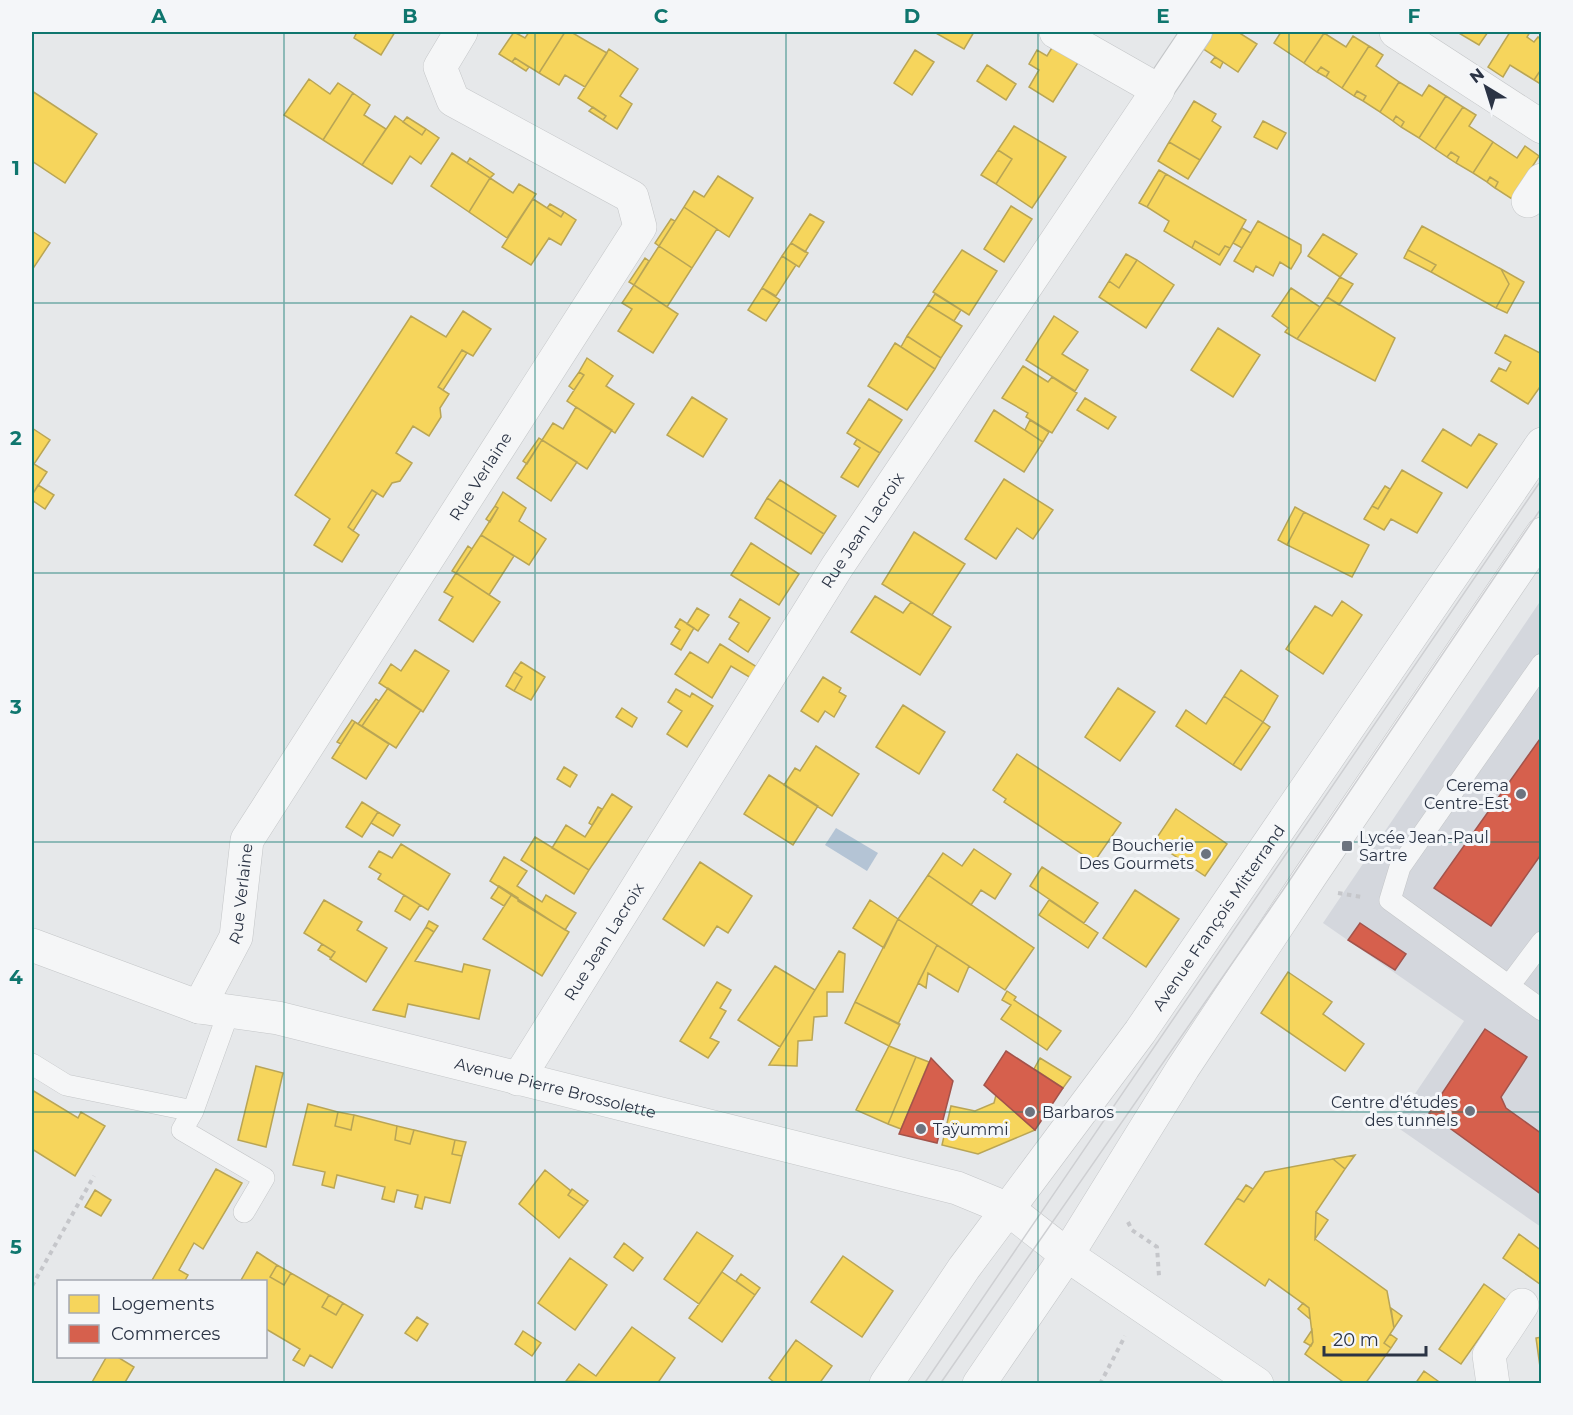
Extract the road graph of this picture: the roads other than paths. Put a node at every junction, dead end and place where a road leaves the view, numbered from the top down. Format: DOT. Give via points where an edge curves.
graph roads {
  1 [pos="461,32"];
  2 [pos="1056,32"];
  3 [pos="1197,32"];
  4 [pos="1396,32"];
  5 [pos="1158,90"];
  6 [pos="1542,127"];
  7 [pos="1542,444"];
  8 [pos="1542,534"];
  9 [pos="1542,664"];
  10 [pos="1542,942"];
  11 [pos="32,945"];
  12 [pos="1509,986"];
  13 [pos="214,1009"];
  14 [pos="1542,1010"];
  15 [pos="32,1064"];
  16 [pos="518,1079"];
  17 [pos="193,1111"];
  18 [pos="1008,1209"];
  19 [pos="244,1212"];
  20 [pos="1067,1256"];
  21 [pos="1522,1305"];
  22 [pos="886,1383"];
  23 [pos="979,1383"];
  24 [pos="1257,1383"];
  25 [pos="1493,1383"];
  1 -- 13 [label="street, Rue Verlaine" via="440,67 453,100 632,197 640,227 247,840 236,937"];
  2 -- 5 [label="street"];
  3 -- 5 [label="street"];
  4 -- 6 [label="street"];
  5 -- 16 [label="street, Rue Jean Lacroix" via="837,567"];
  7 -- 18 [label="street, Avenue François Mitterrand" via="1140,1032"];
  8 -- 20 [label="street" via="1183,1068"];
  9 -- 12 [label="lane" via="1400,867 1390,900"];
  10 -- 12 [label="lane"];
  11 -- 13 [label="street, Avenue Pierre Brossolette"];
  12 -- 14 [label="lane"];
  13 -- 16 [label="street, Avenue Pierre Brossolette" via="278,1018"];
  13 -- 17 [label="lane"];
  15 -- 17 [label="lane" via="66,1085"];
  16 -- 18 [label="street, Avenue Pierre Brossolette" via="957,1188"];
  17 -- 19 [label="lane" via="182,1130 264,1178"];
  18 -- 20 [label="street, Avenue Pierre Brossolette"];
  18 -- 22 [label="street, Avenue François Mitterrand"];
  20 -- 23 [label="street"];
  20 -- 24 [label="street, Avenue Pierre Brossolette"];
  21 -- 25 [label="street" via="1489,1355"];
}
